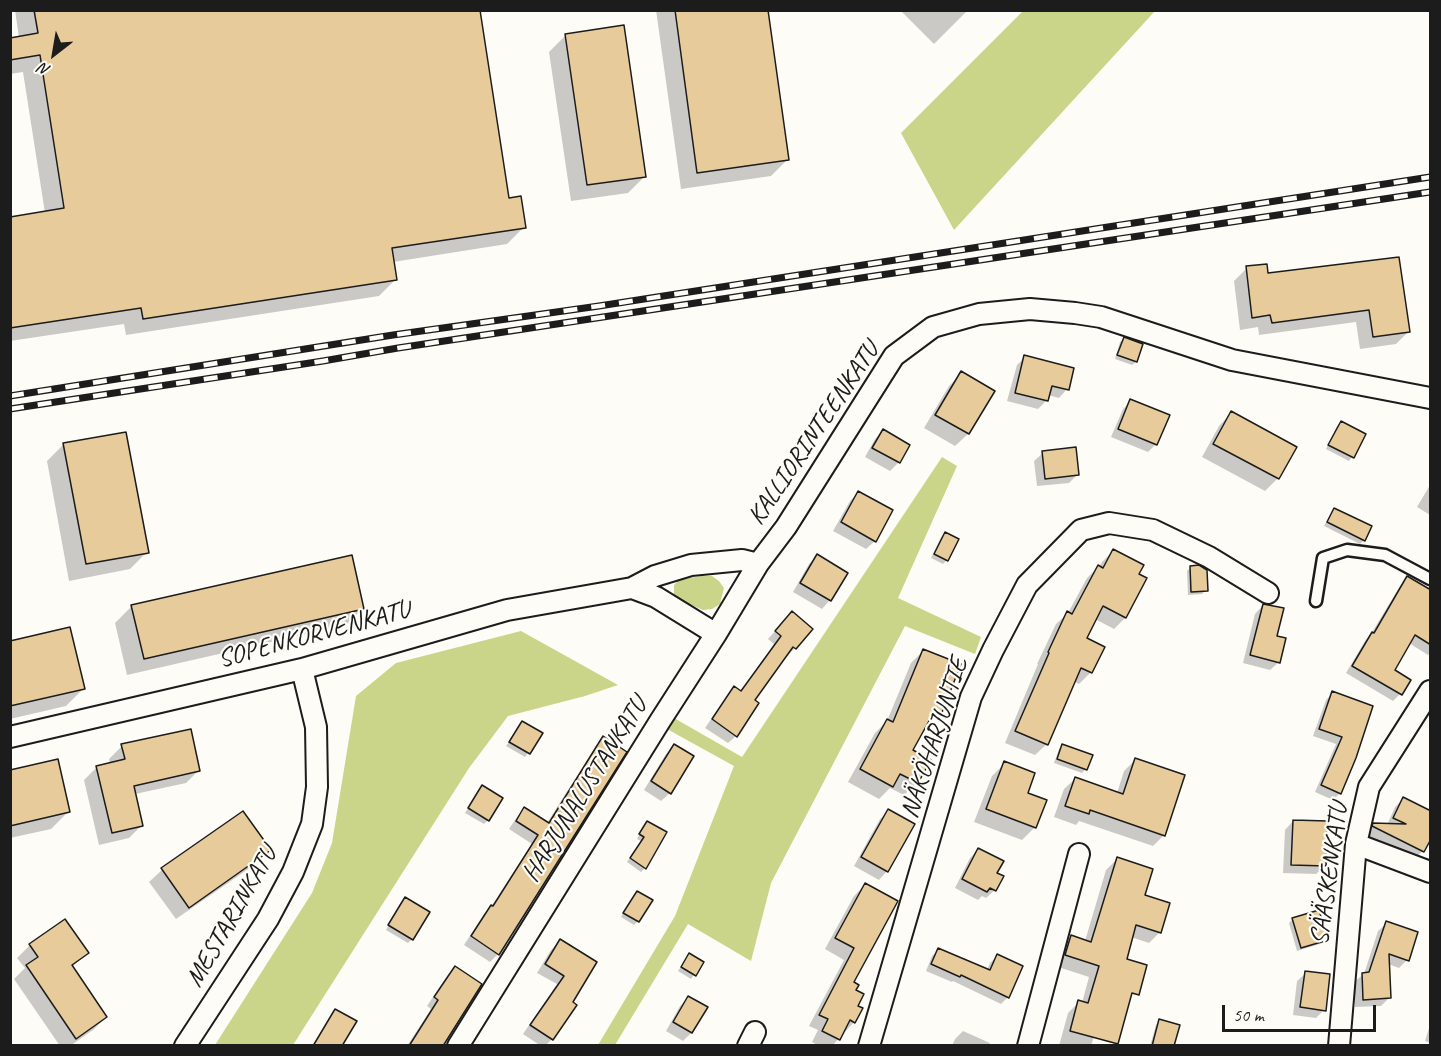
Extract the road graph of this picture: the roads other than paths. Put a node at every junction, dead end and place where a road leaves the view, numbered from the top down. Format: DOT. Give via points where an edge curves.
graph roads {
  1 [pos="1431,398"];
  2 [pos="758,564"];
  3 [pos="1431,579"];
  4 [pos="632,588"];
  5 [pos="1268,593"];
  6 [pos="1316,601"];
  7 [pos="716,634"];
  8 [pos="302,669"];
  9 [pos="1431,691"];
  10 [pos="10,737"];
  11 [pos="1356,844"];
  12 [pos="1079,854"];
  13 [pos="1431,872"];
  14 [pos="185,1046"];
  15 [pos="458,1046"];
  16 [pos="869,1046"];
  17 [pos="1028,1046"];
  18 [pos="1339,1046"];
  1 -- 2 [label="street, KALLIORINTEENKATU" via="1232,360 1101,317 1030,309 979,314 933,327 894,356 786,527"];
  2 -- 4 [label="street, KALLIORINTEENKATU" via="742,560 691,565"];
  2 -- 7 [label="street, HARJUNALUSTANKATU"];
  3 -- 6 [label="lane" via="1385,555 1347,550 1323,558"];
  4 -- 7 [label="street" via="656,597"];
  4 -- 8 [label="street, SOPENKORVENKATU" via="507,610"];
  5 -- 16 [label="street, NÄKÖHARJUNTIE" via="1209,556 1153,530 1109,523 1081,530 1027,585 971,697"];
  7 -- 15 [label="street, HARJUNALUSTANKATU"];
  8 -- 10 [label="street, SOPENKORVENKATU"];
  8 -- 14 [label="street, MESTARINKATU" via="316,727 317,787 312,824 268,919"];
  9 -- 11 [label="street, SÄÄSKENKATU" via="1369,787"];
  11 -- 13 [label="street"];
  11 -- 18 [label="street, SÄÄSKENKATU"];
  12 -- 17 [label="street"];
}
